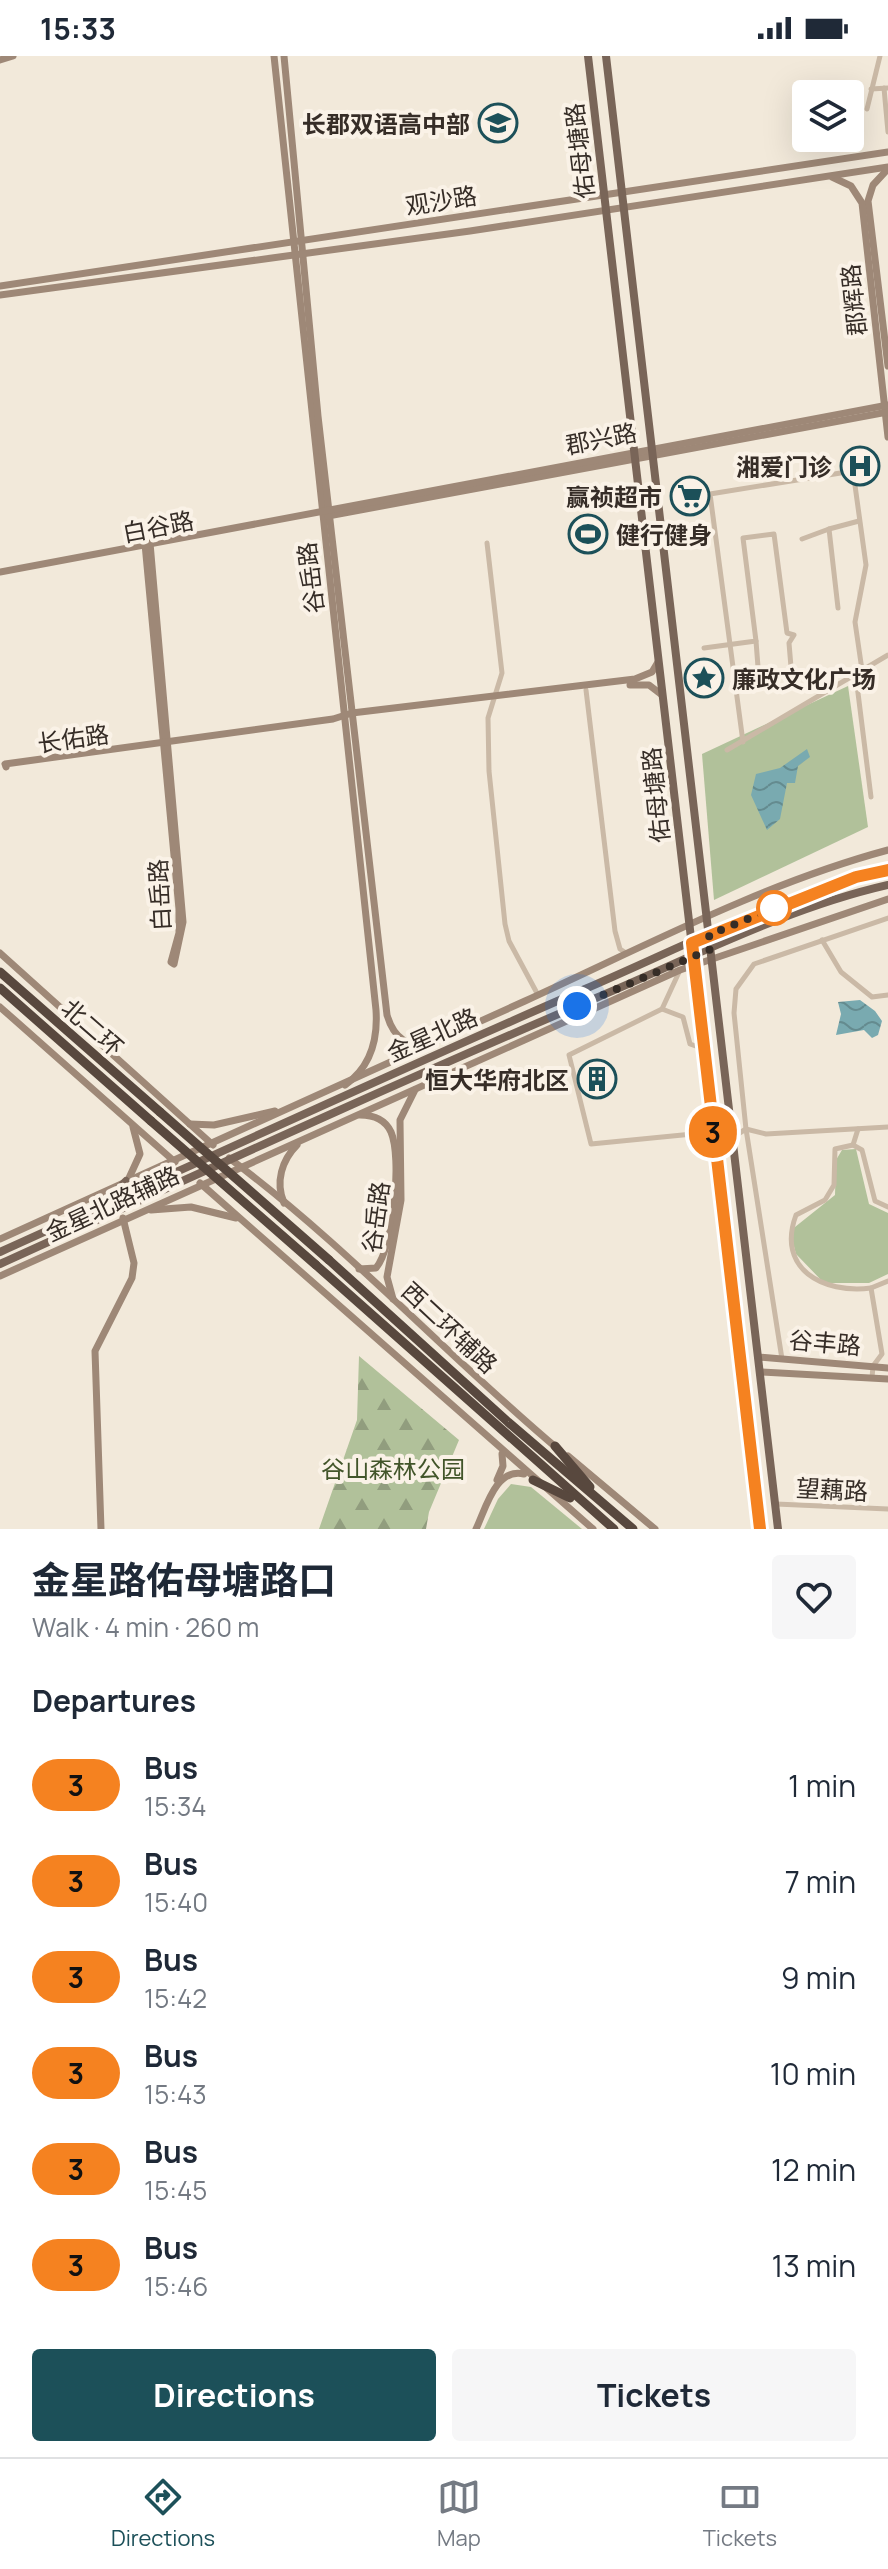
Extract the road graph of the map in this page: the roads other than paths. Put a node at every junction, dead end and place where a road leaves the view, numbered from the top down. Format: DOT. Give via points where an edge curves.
graph roads {
  1 [pos="13,56"];
  2 [pos="274,56"];
  3 [pos="284,56"];
  4 [pos="588,56"];
  5 [pos="606,56"];
  6 [pos="880,56"];
  7 [pos="0,60"];
  8 [pos="886,88"];
  9 [pos="871,89"];
  10 [pos="867,109"];
  11 [pos="888,132"];
  12 [pos="888,152"];
  13 [pos="888,168"];
  14 [pos="829,176"];
  15 [pos="623,192"];
  16 [pos="603,195"];
  17 [pos="624,208"];
  18 [pos="606,211"];
  19 [pos="302,241"];
  20 [pos="292,243"];
  21 [pos="303,254"];
  22 [pos="293,256"];
  23 [pos="0,286"];
  24 [pos="0,295"];
  25 [pos="888,366"];
  26 [pos="886,409"];
  27 [pos="888,437"];
  28 [pos="652,453"];
  29 [pos="635,456"];
  30 [pos="327,513"];
  31 [pos="859,521"];
  32 [pos="829,529"];
  33 [pos="802,539"];
  34 [pos="487,543"];
  35 [pos="148,546"];
  36 [pos="0,574"];
  37 [pos="838,608"];
  38 [pos="756,641"];
  39 [pos="729,643"];
  40 [pos="704,648"];
  41 [pos="888,655"];
  42 [pos="659,660"];
  43 [pos="862,670"];
  44 [pos="856,677"];
  45 [pos="759,680"];
  46 [pos="733,682"];
  47 [pos="586,690"];
  48 [pos="493,698"];
  49 [pos="664,698"];
  50 [pos="349,717"];
  51 [pos="743,742"];
  52 [pos="165,744"];
  53 [pos="727,750"];
  54 [pos="871,797"];
  55 [pos="888,850"];
  56 [pos="888,870"];
  57 [pos="888,885"];
  58 [pos="888,899"];
  59 [pos="707,918"];
  60 [pos="888,918"];
  61 [pos="690,926"];
  62 [pos="709,935"];
  63 [pos="822,940"];
  64 [pos="692,943"];
  65 [pos="0,953"];
  66 [pos="626,953"];
  67 [pos="711,954"];
  68 [pos="694,961"];
  69 [pos="680,970"];
  70 [pos="0,972"];
  71 [pos="0,988"];
  72 [pos="538,995"];
  73 [pos="888,995"];
  74 [pos="0,1007"];
  75 [pos="662,1009"];
  76 [pos="433,1043"];
  77 [pos="704,1049"];
  78 [pos="345,1085"];
  79 [pos="415,1090"];
  80 [pos="301,1104"];
  81 [pos="353,1116"];
  82 [pos="185,1122"];
  83 [pos="132,1125"];
  84 [pos="888,1127"];
  85 [pos="746,1129"];
  86 [pos="858,1129"];
  87 [pos="713,1132"];
  88 [pos="732,1138"];
  89 [pos="303,1140"];
  90 [pos="212,1144"];
  91 [pos="853,1145"];
  92 [pos="221,1151"];
  93 [pos="230,1159"];
  94 [pos="173,1160"];
  95 [pos="242,1167"];
  96 [pos="183,1168"];
  97 [pos="192,1176"];
  98 [pos="126,1181"];
  99 [pos="200,1184"];
  100 [pos="101,1205"];
  101 [pos="285,1205"];
  102 [pos="888,1207"];
  103 [pos="126,1217"];
  104 [pos="247,1224"];
  105 [pos="0,1239"];
  106 [pos="0,1252"];
  107 [pos="0,1264"];
  108 [pos="358,1268"];
  109 [pos="0,1276"];
  110 [pos="888,1281"];
  111 [pos="871,1288"];
  112 [pos="397,1304"];
  113 [pos="758,1357"];
  114 [pos="782,1359"];
  115 [pos="873,1366"];
  116 [pos="888,1368"];
  117 [pos="760,1372"];
  118 [pos="872,1378"];
  119 [pos="888,1379"];
  120 [pos="555,1446"];
  121 [pos="502,1452"];
  122 [pos="531,1478"];
  123 [pos="580,1502"];
  124 [pos="775,1504"];
  125 [pos="888,1509"];
  126 [pos="611,1511"];
  127 [pos="101,1529"];
  128 [pos="474,1529"];
  129 [pos="593,1529"];
  130 [pos="614,1529"];
  131 [pos="633,1529"];
  132 [pos="655,1529"];
  133 [pos="760,1529"];
  134 [pos="778,1529"];
  1 -- 7 [label="main road"];
  2 -- 20 [label="main road, 谷岳路"];
  3 -- 19 [label="main road"];
  4 -- 16 [label="main road, 佑母塘路"];
  5 -- 15 [label="main road, 佑母塘路"];
  6 -- 9 [label="street"];
  8 -- 9 [label="street"];
  8 -- 11 [label="street"];
  9 -- 10 [label="street"];
  12 -- 15 [label="main road, 观沙路"];
  13 -- 14 [label="main road, 观沙路"];
  13 -- 25 [label="main road, 郡辉路" via="873,185 868,201"];
  14 -- 17 [label="main road, 观沙路"];
  14 -- 26 [label="main road, 郡辉路" via="851,186 862,203"];
  15 -- 16 [label="main road, 观沙路"];
  15 -- 17 [label="main road, 佑母塘路"];
  16 -- 18 [label="main road, 佑母塘路"];
  16 -- 19 [label="main road, 观沙路"];
  17 -- 18 [label="main road, 观沙路"];
  17 -- 28 [label="main road, 佑母塘路"];
  18 -- 21 [label="main road, 观沙路"];
  18 -- 29 [label="main road, 佑母塘路"];
  19 -- 20 [label="main road, 观沙路"];
  19 -- 21 [label="main road"];
  20 -- 22 [label="main road, 谷岳路"];
  20 -- 23 [label="main road, 观沙路"];
  21 -- 22 [label="main road, 观沙路"];
  21 -- 30 [label="main road"];
  22 -- 24 [label="main road, 观沙路"];
  22 -- 30 [label="main road, 谷岳路"];
  26 -- 27 [label="main road, 郡辉路"];
  26 -- 28 [label="main road, 郡兴路"];
  28 -- 29 [label="main road, 郡兴路"];
  28 -- 59 [label="main road, 佑母塘路"];
  29 -- 30 [label="main road, 郡兴路"];
  29 -- 42 [label="main road, 佑母塘路"];
  30 -- 35 [label="main road, 白谷路"];
  30 -- 50 [label="main road, 谷岳路"];
  31 -- 32 [label="street"];
  31 -- 39 [label="street" via="853,471 710,494"];
  31 -- 43 [label="street" via="866,565 855,622"];
  32 -- 33 [label="street"];
  32 -- 37 [label="street"];
  34 -- 48 [label="street" via="502,673"];
  35 -- 36 [label="main road, 白谷路"];
  35 -- 52 [label="main road, 白岳路"];
  38 -- 39 [label="street"];
  38 -- 45 [label="street"];
  38 -- 45 [label="street" via="743,538 774,534 787,633 794,635 789,643 791,667 786,674"];
  39 -- 40 [label="street"];
  39 -- 46 [label="street"];
  41 -- 43 [label="street"];
  42 -- 48 [label="main road, 长佑路" via="652,672 638,679"];
  42 -- 49 [label="main road, 佑母塘路"];
  43 -- 44 [label="street"];
  44 -- 51 [label="street"];
  44 -- 54 [label="street"];
  45 -- 46 [label="street"];
  46 -- 51 [label="street"];
  47 -- 48 [label="main road, 长佑路"];
  47 -- 49 [label="main road, 长佑路" via="644,684"];
  47 -- 66 [label="street" via="615,931"];
  48 -- 50 [label="main road, 长佑路"];
  48 -- 72 [label="street" via="489,771 505,924"];
  49 -- 61 [label="main road, 佑母塘路"];
  50 -- 52 [label="main road, 长佑路"];
  50 -- 76 [label="main road" via="387,1015 404,1042"];
  50 -- 78 [label="main road, 谷岳路" via="377,1026 366,1063"];
  51 -- 53 [label="street"];
  52 -- 52 [label="main road, 长佑路" via="5,764 6,767"];
  52 -- 52 [label="main road, 白岳路" via="180,922 174,964 183,922"];
  55 -- 59 [label="main road" via="792,881"];
  56 -- 62 [label="main road, 金星北路" via="856,877"];
  57 -- 67 [label="main road, 金星北路" via="858,892"];
  58 -- 67 [label="main road"];
  59 -- 61 [label="main road"];
  59 -- 62 [label="main road, 佑母塘路"];
  60 -- 63 [label="street"];
  61 -- 64 [label="main road, 佑母塘路"];
  61 -- 66 [label="main road"];
  62 -- 64 [label="main road, 金星北路"];
  62 -- 67 [label="main road, 佑母塘路"];
  63 -- 73 [label="street" via="841,972 872,997"];
  63 -- 85 [label="street" via="754,964 736,989"];
  64 -- 68 [label="main road, 佑母塘路"];
  64 -- 92 [label="main road, 金星北路"];
  65 -- 82 [label="main road, 西二环辅路"];
  66 -- 72 [label="main road"];
  67 -- 68 [label="main road, 金星北路"];
  67 -- 88 [label="main road, 佑母塘路"];
  68 -- 69 [label="main road"];
  68 -- 77 [label="main road, 佑母塘路"];
  68 -- 93 [label="main road, 金星北路"];
  69 -- 75 [label="street"];
  69 -- 79 [label="main road"];
  70 -- 126 [label="highway, 北二环, bridge"];
  71 -- 123 [label="highway, 北二环, bridge"];
  72 -- 76 [label="main road"];
  74 -- 83 [label="main road"];
  75 -- 77 [label="street" via="683,1017 690,1044"];
  75 -- 87 [label="street" via="569,1055 591,1144"];
  76 -- 78 [label="main road"];
  77 -- 87 [label="main road, 佑母塘路"];
  78 -- 80 [label="main road"];
  79 -- 81 [label="main road"];
  79 -- 112 [label="main road, 谷岳路" via="400,1120 401,1200 387,1277"];
  80 -- 82 [label="main road" via="214,1125"];
  80 -- 90 [label="main road, 金星北路辅路"];
  81 -- 89 [label="main road"];
  81 -- 108 [label="main road, 谷岳路" via="372,1116 390,1129 395,1170 390,1229 380,1263 372,1270"];
  82 -- 90 [label="main road, 西二环辅路"];
  83 -- 94 [label="main road"];
  83 -- 98 [label="main road" via="140,1154"];
  84 -- 86 [label="street"];
  85 -- 86 [label="street" via="766,1134"];
  85 -- 88 [label="street"];
  85 -- 114 [label="street"];
  86 -- 91 [label="street"];
  87 -- 133 [label="main road, 佑母塘路"];
  88 -- 113 [label="main road, 佑母塘路"];
  89 -- 95 [label="main road, 金星北路辅路"];
  89 -- 101 [label="main road" via="284,1163 280,1188"];
  90 -- 92 [label="main road, 西二环辅路"];
  90 -- 94 [label="main road, 金星北路辅路"];
  91 -- 102 [label="street" via="862,1150 875,1201"];
  91 -- 111 [label="street" via="835,1149 834,1185 825,1200 796,1215 790,1231 793,1256 823,1287"];
  92 -- 93 [label="main road, 西二环辅路"];
  92 -- 96 [label="main road, 金星北路"];
  93 -- 95 [label="main road, 西二环辅路"];
  93 -- 97 [label="main road, 金星北路"];
  94 -- 96 [label="main road"];
  94 -- 98 [label="main road, 金星北路辅路"];
  95 -- 99 [label="main road, 金星北路辅路"];
  95 -- 101 [label="main road, 西二环辅路"];
  96 -- 97 [label="main road"];
  96 -- 100 [label="main road, 金星北路"];
  97 -- 99 [label="main road"];
  97 -- 107 [label="main road, 金星北路"];
  98 -- 100 [label="main road"];
  98 -- 105 [label="main road, 金星北路辅路"];
  99 -- 103 [label="main road, 金星北路辅路"];
  99 -- 104 [label="main road"];
  100 -- 106 [label="main road, 金星北路"];
  101 -- 108 [label="main road, 西二环辅路"];
  103 -- 104 [label="main road" via="182,1206"];
  103 -- 109 [label="main road, 金星北路辅路"];
  103 -- 127 [label="main road" via="132,1278 95,1351"];
  104 -- 121 [label="main road"];
  108 -- 112 [label="main road, 西二环辅路"];
  110 -- 111 [label="street"];
  111 -- 115 [label="street" via="882,1354"];
  112 -- 120 [label="main road, 西二环辅路"];
  113 -- 114 [label="main road, 谷丰路"];
  113 -- 117 [label="main road, 佑母塘路"];
  114 -- 115 [label="main road, 谷丰路"];
  115 -- 116 [label="main road, 谷丰路"];
  115 -- 118 [label="street"];
  117 -- 118 [label="main road, 谷丰路"];
  117 -- 124 [label="main road, 佑母塘路"];
  118 -- 119 [label="main road, 谷丰路"];
  120 -- 126 [label="highway"];
  120 -- 132 [label="main road, 西二环辅路"];
  121 -- 122 [label="main road"];
  121 -- 128 [label="main road" via="503,1466"];
  122 -- 123 [label="highway"];
  122 -- 128 [label="main road" via="518,1472 504,1476"];
  122 -- 129 [label="main road"];
  123 -- 130 [label="highway"];
  124 -- 125 [label="street, 望藕路"];
  124 -- 134 [label="main road, 佑母塘路"];
  126 -- 131 [label="highway"];
}
